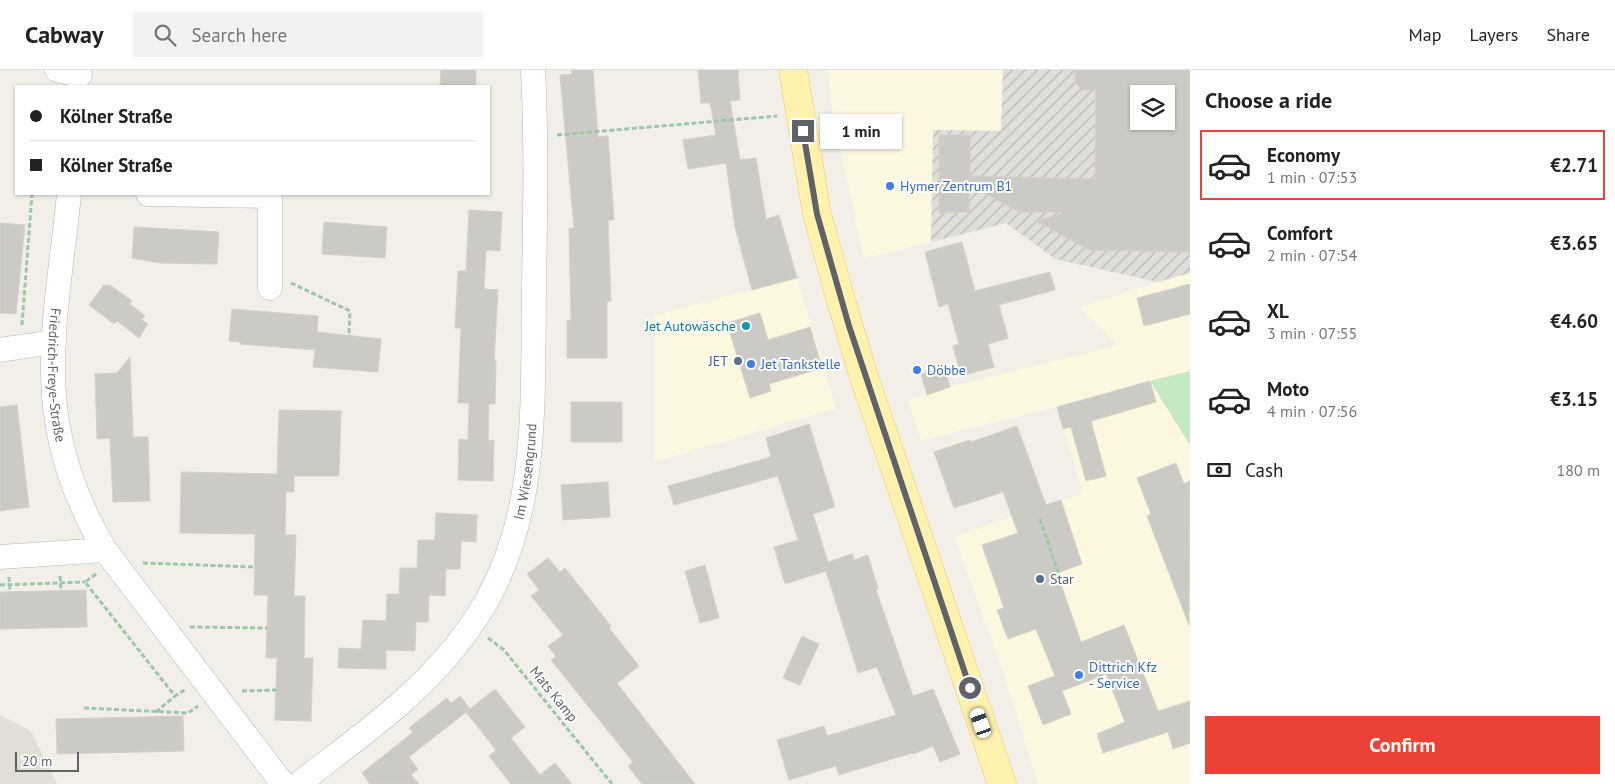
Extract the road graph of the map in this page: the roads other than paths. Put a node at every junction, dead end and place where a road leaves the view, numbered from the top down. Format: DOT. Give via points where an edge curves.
graph roads {
  1 [pos="57,70"];
  2 [pos="532,70"];
  3 [pos="793,70"];
  4 [pos="79,77"];
  5 [pos="69,195"];
  6 [pos="209,195"];
  7 [pos="271,281"];
  8 [pos="54,342"];
  9 [pos="0,350"];
  10 [pos="109,556"];
  11 [pos="0,557"];
  12 [pos="283,784"];
  13 [pos="298,784"];
  14 [pos="1002,784"];
  1 -- 4 [label="street"];
  2 -- 13 [label="street, Im Wiesengrund" via="537,136 531,449 519,519 498,580 471,626 438,669 396,708"];
  3 -- 14 [label="main road" via="817,214 863,374"];
  5 -- 8 [label="street, Friedrich-Freye-Straße"];
  6 -- 7 [label="street" via="270,196"];
  8 -- 9 [label="street"];
  8 -- 10 [label="street, Friedrich-Freye-Straße" via="54,396 64,453 91,526"];
  10 -- 11 [label="street"];
  10 -- 12 [label="street, Friedrich-Freye-Straße"];
}
